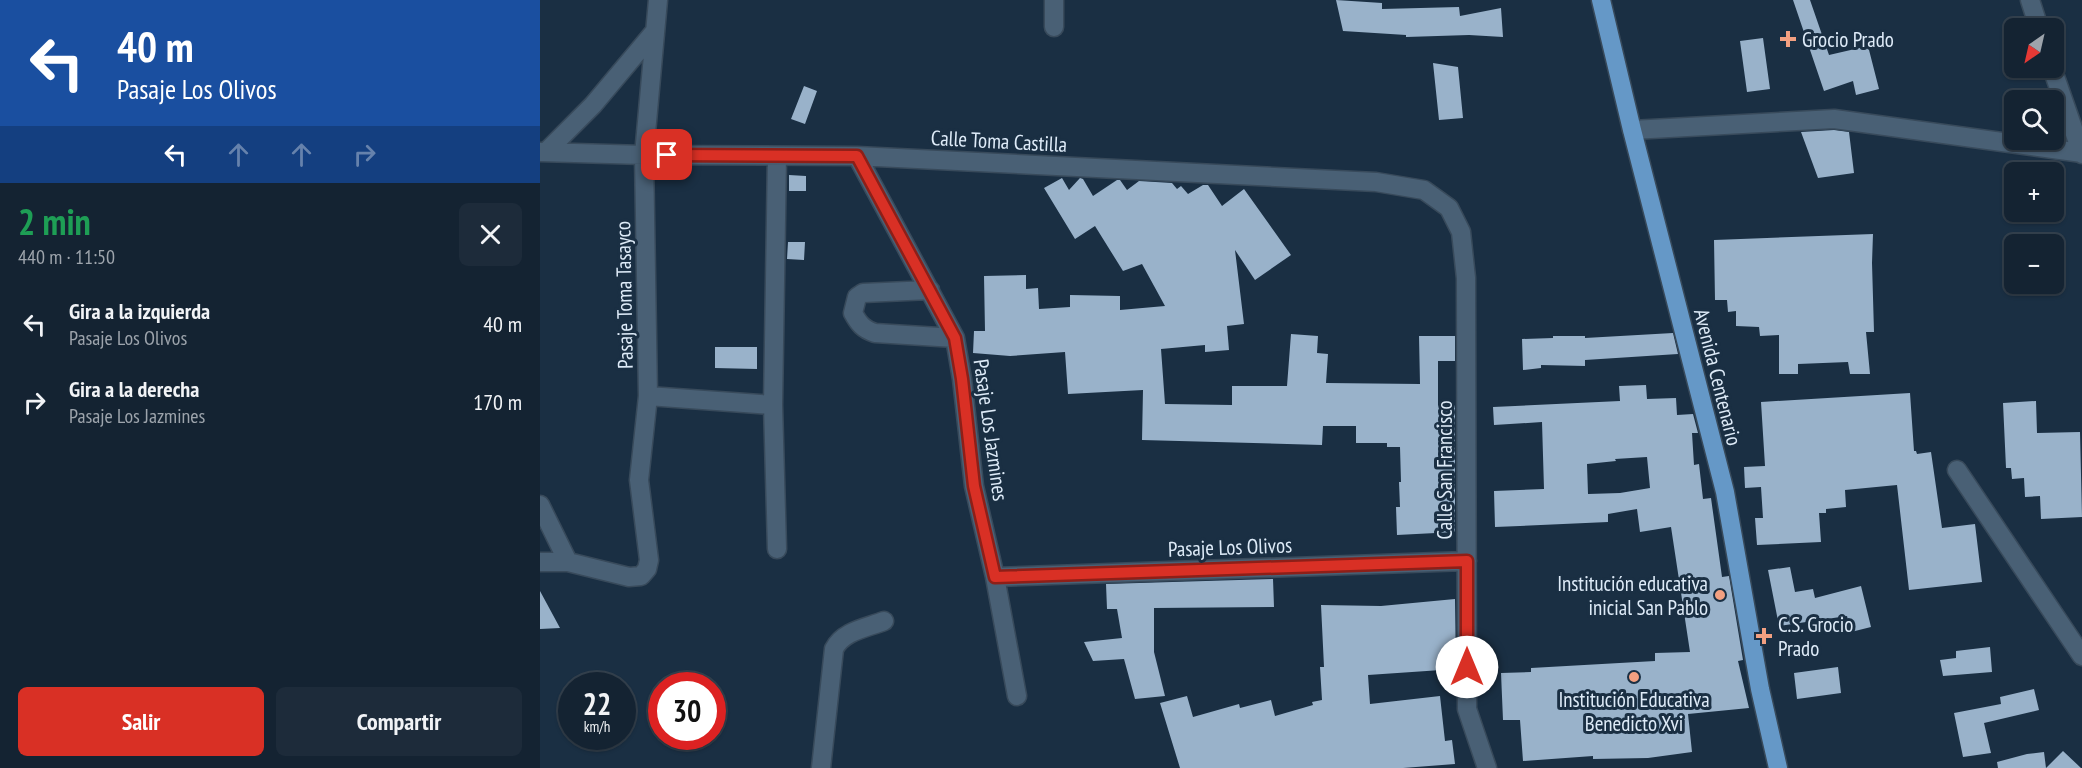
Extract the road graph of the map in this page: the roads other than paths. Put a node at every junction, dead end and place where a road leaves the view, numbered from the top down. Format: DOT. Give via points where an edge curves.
graph roads {
  1 [pos="658,0"];
  2 [pos="1054,0"];
  3 [pos="1601,0"];
  4 [pos="2030,0"];
  5 [pos="2036,18"];
  6 [pos="1054,27"];
  7 [pos="655,31"];
  8 [pos="2055,78"];
  9 [pos="1632,130"];
  10 [pos="543,152"];
  11 [pos="2082,154"];
  12 [pos="644,155"];
  13 [pos="777,156"];
  14 [pos="857,156"];
  15 [pos="1449,208"];
  16 [pos="930,290"];
  17 [pos="955,338"];
  18 [pos="648,396"];
  19 [pos="772,405"];
  20 [pos="1957,470"];
  21 [pos="540,505"];
  22 [pos="777,549"];
  23 [pos="540,561"];
  24 [pos="1467,561"];
  25 [pos="568,562"];
  26 [pos="995,577"];
  27 [pos="884,621"];
  28 [pos="2082,656"];
  29 [pos="1017,696"];
  30 [pos="821,768"];
  31 [pos="1487,768"];
  32 [pos="1778,768"];
  1 -- 7 [label="street, Pasaje Toma Tasayco"];
  2 -- 6 [label="street"];
  3 -- 9 [label="main road, Avenida Centenario"];
  4 -- 5 [label="street"];
  7 -- 10 [label="street" via="593,105"];
  7 -- 12 [label="street, Pasaje Toma Tasayco"];
  8 -- 11 [label="street"];
  9 -- 11 [label="street" via="1834,119"];
  9 -- 32 [label="main road, Avenida Centenario" via="1725,492"];
  10 -- 12 [label="street, Calle Toma Castilla"];
  12 -- 13 [label="street, Calle Toma Castilla"];
  12 -- 18 [label="street, Pasaje Toma Tasayco"];
  13 -- 14 [label="street, Calle Toma Castilla"];
  13 -- 19 [label="street"];
  14 -- 15 [label="street, Calle Toma Castilla" via="1376,182 1424,190"];
  14 -- 16 [label="street, Pasaje Los Jazmines"];
  15 -- 24 [label="street, Calle San Francisco" via="1461,232 1466,278"];
  16 -- 17 [label="street, Pasaje Los Jazmines"];
  16 -- 17 [label="street" via="863,293 857,297 853,314 859,325 874,333"];
  17 -- 26 [label="street, Pasaje Los Jazmines" via="974,486"];
  18 -- 19 [label="street"];
  18 -- 25 [label="street, Pasaje Toma Tasayco" via="639,480 647,569 641,576 629,577"];
  19 -- 22 [label="street"];
  20 -- 28 [label="street"];
  21 -- 25 [label="street"];
  23 -- 25 [label="street"];
  24 -- 26 [label="street, Pasaje Los Olivos"];
  24 -- 31 [label="street, Calle San Francisco" via="1467,709"];
  26 -- 29 [label="street, Pasaje Los Jazmines"];
  27 -- 30 [label="street" via="848,634 838,640 834,649"];
}
